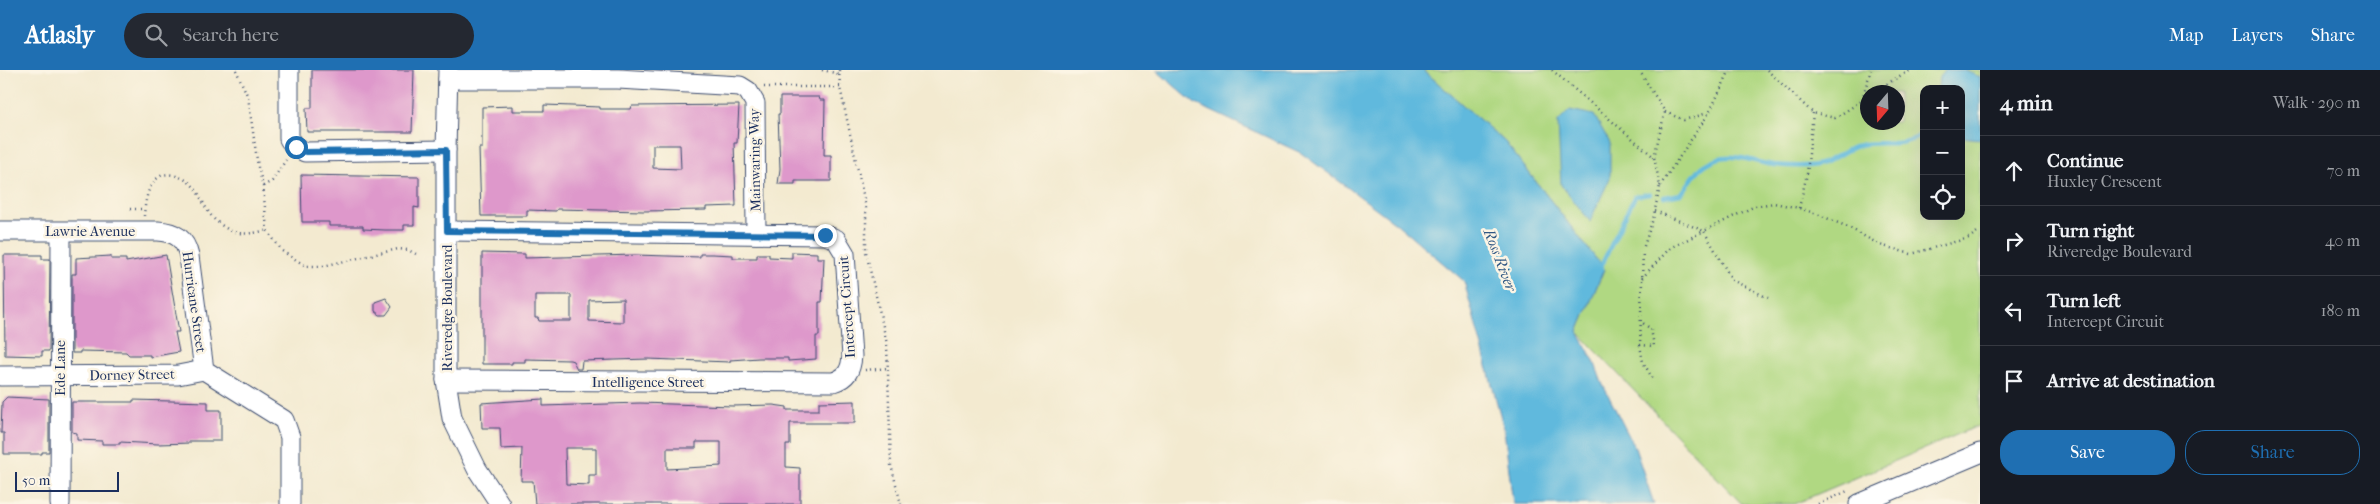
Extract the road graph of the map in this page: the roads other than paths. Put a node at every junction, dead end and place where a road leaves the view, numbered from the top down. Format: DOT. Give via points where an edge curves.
graph roads {
  1 [pos="289,70"];
  2 [pos="448,75"];
  3 [pos="446,150"];
  4 [pos="0,230"];
  5 [pos="447,231"];
  6 [pos="61,232"];
  7 [pos="756,234"];
  8 [pos="179,237"];
  9 [pos="204,370"];
  10 [pos="849,371"];
  11 [pos="0,376"];
  12 [pos="60,376"];
  13 [pos="446,380"];
  14 [pos="1980,453"];
  15 [pos="60,504"];
  16 [pos="290,504"];
  17 [pos="500,504"];
  18 [pos="1860,504"];
  1 -- 3 [label="street" via="289,139 305,152"];
  2 -- 3 [label="street, Riveredge Boulevard"];
  2 -- 7 [label="street, Mainwaring Way" via="618,79 740,86 748,90 755,103"];
  3 -- 5 [label="street, Riveredge Boulevard"];
  4 -- 6 [label="street, Lawrie Avenue"];
  5 -- 7 [label="street, Intercept Circuit"];
  5 -- 13 [label="street, Riveredge Boulevard"];
  6 -- 8 [label="street, Lawrie Avenue" via="158,230"];
  6 -- 12 [label="street, Ede Lane"];
  7 -- 10 [label="street, Intercept Circuit" via="825,235 836,239 842,246 845,254"];
  8 -- 9 [label="street, Hurricane Street" via="189,256"];
  9 -- 12 [label="street, Dorney Street" via="178,375"];
  9 -- 16 [label="street, Hurricane Street" via="284,420 290,437"];
  10 -- 13 [label="street, Intelligence Street" via="834,382"];
  11 -- 12 [label="street, Dorney Street"];
  12 -- 15 [label="street, Ede Lane"];
  13 -- 17 [label="street, Riveredge Boulevard" via="452,418 477,468"];
  14 -- 18 [label="street"];
}
